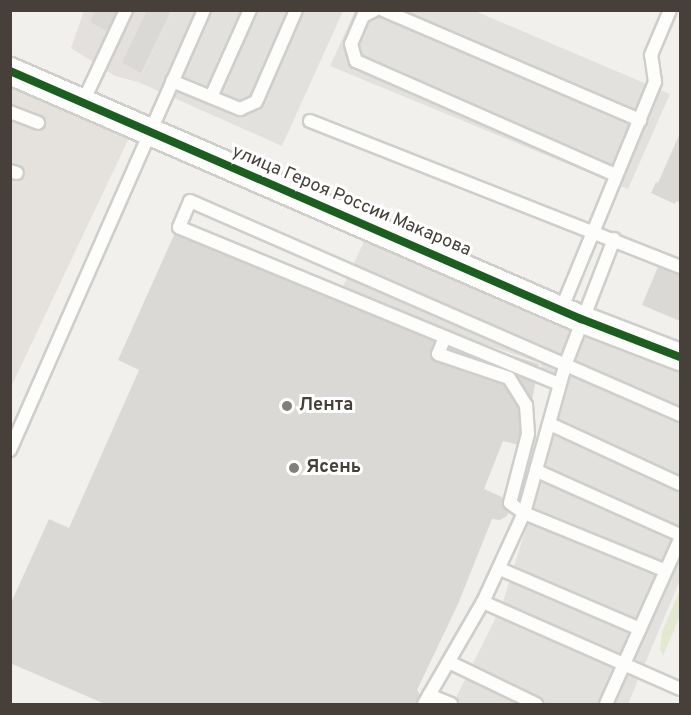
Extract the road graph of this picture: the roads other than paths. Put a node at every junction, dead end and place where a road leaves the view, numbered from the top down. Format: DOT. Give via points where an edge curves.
graph roads {
  1 [pos="126,10"];
  2 [pos="204,10"];
  3 [pos="250,10"];
  4 [pos="297,10"];
  5 [pos="375,10"];
  6 [pos="382,10"];
  7 [pos="670,10"];
  8 [pos="10,71"];
  9 [pos="172,81"];
  10 [pos="212,97"];
  11 [pos="83,102"];
  12 [pos="10,112"];
  13 [pos="640,120"];
  14 [pos="310,121"];
  15 [pos="38,123"];
  16 [pos="149,131"];
  17 [pos="616,175"];
  18 [pos="593,231"];
  19 [pos="614,239"];
  20 [pos="681,267"];
  21 [pos="571,314"];
  22 [pos="446,337"];
  23 [pos="681,357"];
  24 [pos="566,363"];
  25 [pos="559,384"];
  26 [pos="681,415"];
  27 [pos="550,424"];
  28 [pos="10,450"];
  29 [pos="537,471"];
  30 [pos="681,484"];
  31 [pos="524,513"];
  32 [pos="681,537"];
  33 [pos="500,569"];
  34 [pos="666,571"];
  35 [pos="483,602"];
  36 [pos="640,629"];
  37 [pos="448,662"];
  38 [pos="624,666"];
  39 [pos="681,689"];
  40 [pos="426,700"];
  41 [pos="451,705"];
  42 [pos="537,705"];
  43 [pos="606,705"];
  1 -- 11 [label="lane"];
  2 -- 9 [label="lane"];
  3 -- 10 [label="lane"];
  4 -- 10 [label="lane" via="256,102 240,109"];
  5 -- 17 [label="lane" via="363,16 351,44 356,61"];
  6 -- 13 [label="lane"];
  7 -- 13 [label="lane" via="651,55 655,82"];
  8 -- 11 [label="street, улица Героя России Макарова"];
  9 -- 10 [label="lane"];
  9 -- 16 [label="lane"];
  11 -- 16 [label="street, улица Героя России Макарова"];
  12 -- 15 [label="lane"];
  13 -- 17 [label="lane"];
  14 -- 18 [label="lane"];
  16 -- 21 [label="street, улица Героя России Макарова"];
  16 -- 28 [label="lane"];
  17 -- 18 [label="lane"];
  18 -- 19 [label="lane"];
  18 -- 21 [label="lane"];
  19 -- 20 [label="lane"];
  19 -- 21 [label="lane"];
  21 -- 23 [label="street, улица Героя России Макарова"];
  21 -- 24 [label="lane"];
  22 -- 24 [label="lane" via="179,227 190,201"];
  22 -- 25 [label="lane"];
  22 -- 31 [label="lane" via="438,354 509,378 526,405 528,434 510,503"];
  24 -- 25 [label="lane"];
  24 -- 26 [label="lane"];
  25 -- 27 [label="lane"];
  27 -- 29 [label="lane"];
  27 -- 30 [label="lane"];
  29 -- 31 [label="lane"];
  29 -- 32 [label="lane"];
  31 -- 33 [label="lane"];
  31 -- 34 [label="lane"];
  32 -- 34 [label="lane"];
  33 -- 35 [label="lane"];
  33 -- 36 [label="lane"];
  34 -- 36 [label="lane"];
  35 -- 37 [label="lane"];
  35 -- 38 [label="lane"];
  36 -- 38 [label="lane"];
  37 -- 40 [label="lane"];
  37 -- 42 [label="lane"];
  38 -- 39 [label="lane"];
  38 -- 43 [label="lane"];
  40 -- 41 [label="lane"];
}
